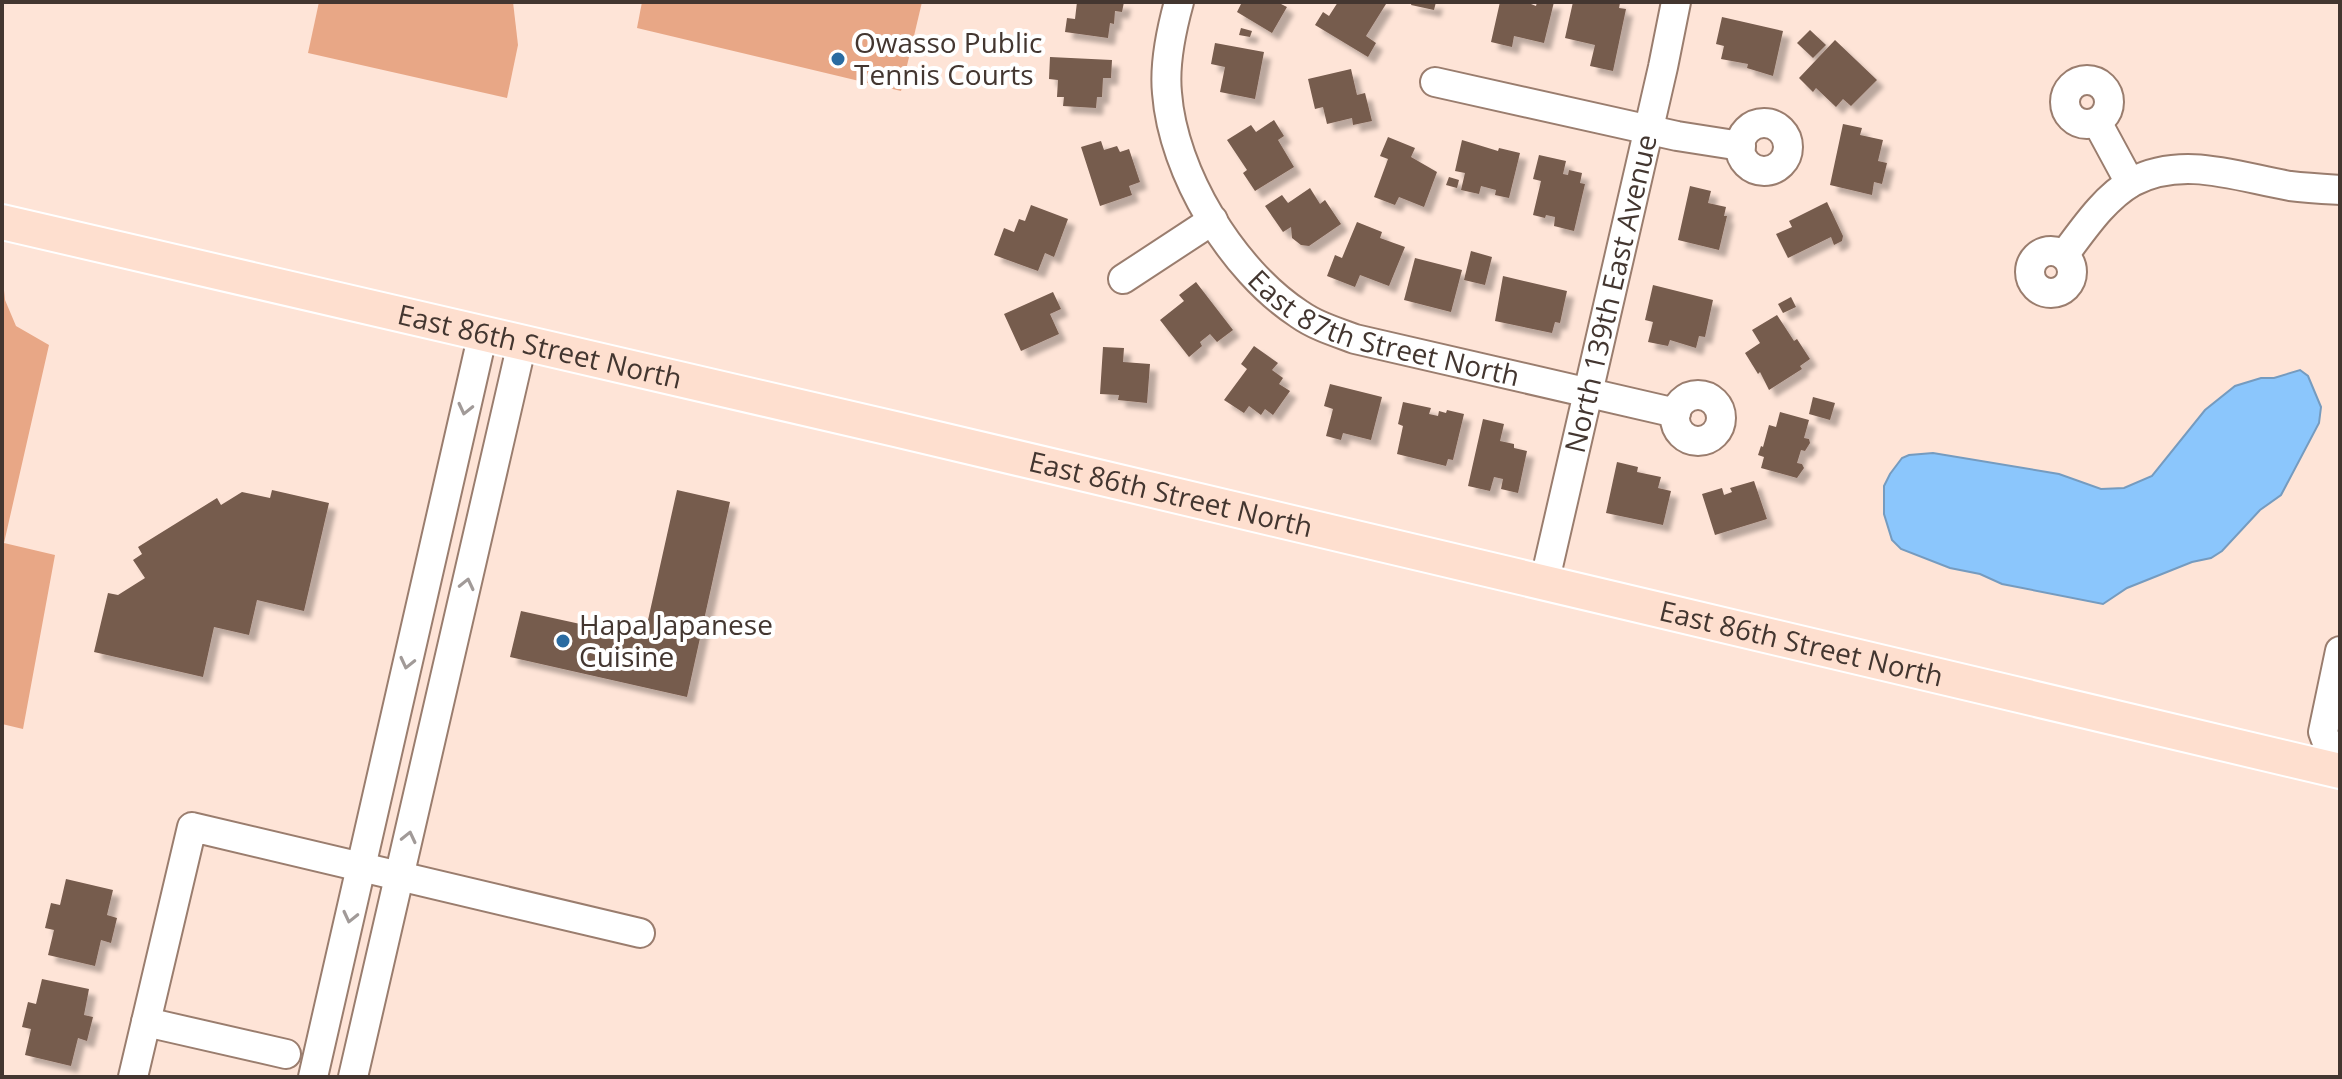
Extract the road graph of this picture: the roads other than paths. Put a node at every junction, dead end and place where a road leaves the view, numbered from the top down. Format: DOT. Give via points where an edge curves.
graph roads {
  1 [pos="1676,2"];
  2 [pos="1176,13"];
  3 [pos="1435,82"];
  4 [pos="2097,122"];
  5 [pos="1649,130"];
  6 [pos="1741,146"];
  7 [pos="2130,183"];
  8 [pos="2340,190"];
  9 [pos="1213,220"];
  10 [pos="2,222"];
  11 [pos="2064,255"];
  12 [pos="1123,279"];
  13 [pos="483,333"];
  14 [pos="522,343"];
  15 [pos="1587,393"];
  16 [pos="1676,413"];
  17 [pos="1544,584"];
  18 [pos="2340,651"];
  19 [pos="2339,770"];
  20 [pos="361,868"];
  21 [pos="400,877"];
  22 [pos="640,933"];
  23 [pos="146,1022"];
  24 [pos="286,1054"];
  25 [pos="133,1077"];
  26 [pos="313,1077"];
  27 [pos="353,1077"];
  1 -- 5 [label="street, North 139th East Avenue"];
  2 -- 9 [label="street, East 87th Street North" via="1167,70 1172,125 1185,168"];
  3 -- 5 [label="street"];
  4 -- 7 [label="street"];
  5 -- 6 [label="street"];
  5 -- 15 [label="street, North 139th East Avenue"];
  7 -- 8 [label="street" via="2160,171 2192,168"];
  7 -- 11 [label="street" via="2101,208"];
  9 -- 12 [label="street"];
  9 -- 15 [label="street, East 87th Street North" via="1269,290 1327,329"];
  10 -- 13 [label="main road, East 86th Street North"];
  13 -- 14 [label="main road, East 86th Street North"];
  13 -- 20 [label="street, one-way"];
  14 -- 17 [label="main road, East 86th Street North"];
  21 -- 14 [label="street, one-way"];
  15 -- 16 [label="street, East 87th Street North"];
  15 -- 17 [label="street, North 139th East Avenue"];
  17 -- 19 [label="main road, East 86th Street North"];
  18 -- 19 [label="street" via="2323,732"];
  20 -- 21 [label="street"];
  20 -- 23 [label="street" via="192,827"];
  20 -- 26 [label="street, one-way"];
  21 -- 22 [label="street"];
  21 -- 27 [label="street"];
  23 -- 24 [label="street"];
  23 -- 25 [label="street"];
}
